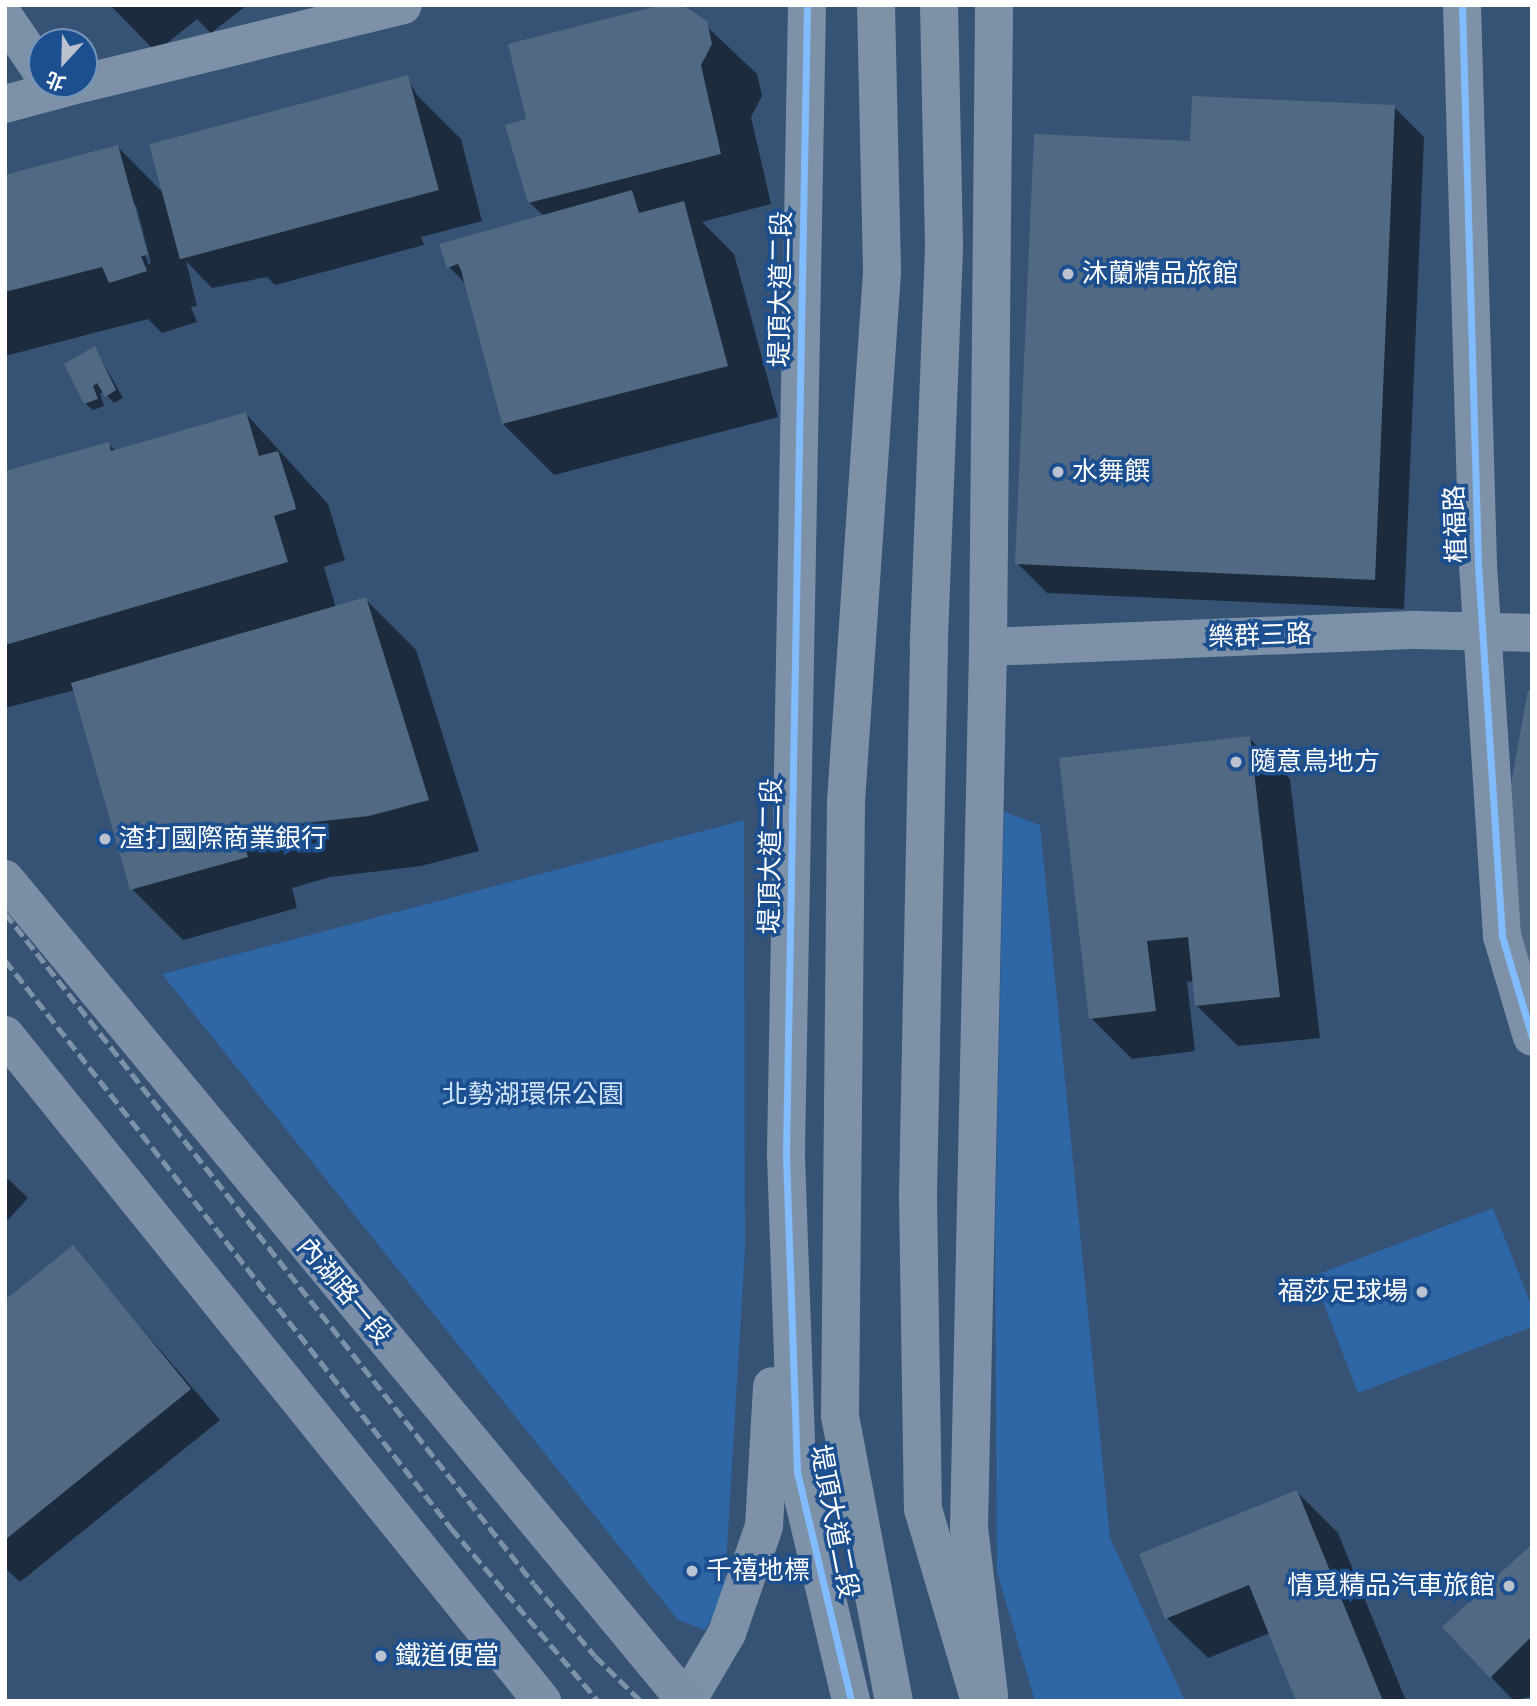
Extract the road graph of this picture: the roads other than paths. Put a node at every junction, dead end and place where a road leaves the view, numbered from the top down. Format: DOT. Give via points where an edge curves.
graph roads {
  1 [pos="403,5"];
  2 [pos="807,5"];
  3 [pos="876,5"];
  4 [pos="939,5"];
  5 [pos="994,5"];
  6 [pos="1462,5"];
  7 [pos="5,18"];
  8 [pos="28,44"];
  9 [pos="98,74"];
  10 [pos="28,95"];
  11 [pos="5,104"];
  12 [pos="1485,632"];
  13 [pos="1532,633"];
  14 [pos="988,647"];
  15 [pos="5,879"];
  16 [pos="5,1035"];
  17 [pos="1532,1037"];
  18 [pos="786,1156"];
  19 [pos="542,1701"];
  20 [pos="686,1701"];
  21 [pos="851,1701"];
  22 [pos="894,1701"];
  23 [pos="980,1701"];
  24 [pos="990,1701"];
  1 -- 9 [label="street"];
  2 -- 18 [label="street, 堤頂大道二段"];
  3 -- 22 [label="highway, 堤頂大道二段" via="882,272 846,800 840,1416"];
  4 -- 23 [label="highway" via="944,248 929,646 918,1196 923,1509"];
  5 -- 14 [label="street"];
  6 -- 12 [label="street, 植福路" via="1478,565"];
  7 -- 8 [label="street"];
  10 -- 11 [label="street"];
  12 -- 13 [label="street, 樂群三路"];
  12 -- 14 [label="street, 樂群三路" via="1417,630"];
  12 -- 17 [label="street, 植福路" via="1502,936"];
  14 -- 24 [label="street" via="969,1528"];
  15 -- 20 [label="main road, 內湖路一段"];
  16 -- 19 [label="main road"];
  18 -- 20 [label="street" via="764,1526 727,1633"];
  18 -- 21 [label="street, 堤頂大道二段" via="797,1472"];
}
